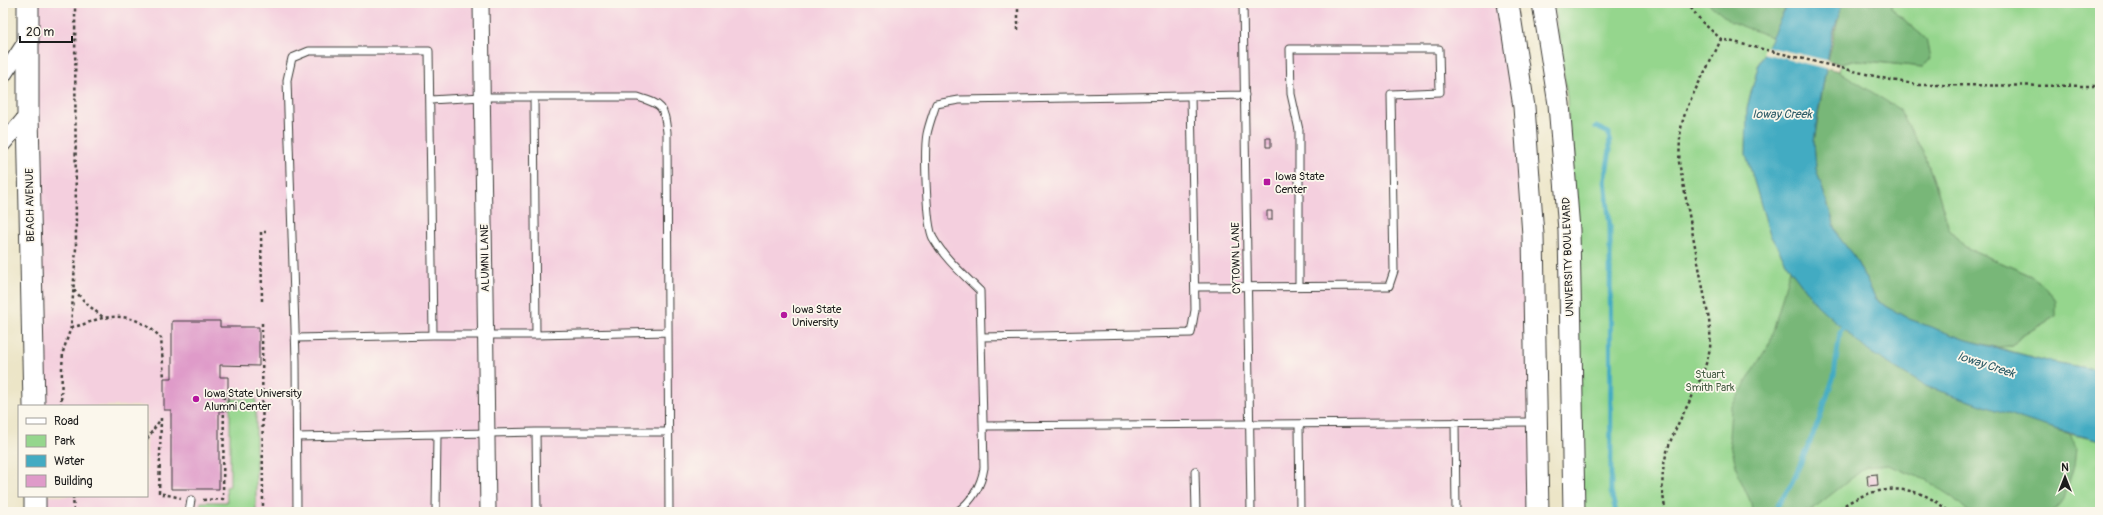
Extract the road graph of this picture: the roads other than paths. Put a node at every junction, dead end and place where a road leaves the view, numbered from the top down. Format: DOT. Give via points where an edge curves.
graph roads {
  1 [pos="28,3"];
  2 [pos="481,3"];
  3 [pos="1243,3"];
  4 [pos="1508,3"];
  5 [pos="1543,3"];
  6 [pos="28,37"];
  7 [pos="3,76"];
  8 [pos="1245,95"];
  9 [pos="1191,96"];
  10 [pos="482,97"];
  11 [pos="534,97"];
  12 [pos="430,100"];
  13 [pos="28,114"];
  14 [pos="3,144"];
  15 [pos="1247,286"];
  16 [pos="1298,286"];
  17 [pos="1195,287"];
  18 [pos="668,332"];
  19 [pos="486,334"];
  20 [pos="433,335"];
  21 [pos="536,335"];
  22 [pos="981,337"];
  23 [pos="296,338"];
  24 [pos="34,405"];
  25 [pos="1455,422"];
  26 [pos="1537,422"];
  27 [pos="1249,424"];
  28 [pos="1299,424"];
  29 [pos="984,426"];
  30 [pos="488,432"];
  31 [pos="536,432"];
  32 [pos="668,432"];
  33 [pos="437,434"];
  34 [pos="297,437"];
  35 [pos="1195,471"];
  36 [pos="35,497"];
  37 [pos="191,500"];
  38 [pos="35,512"];
  39 [pos="189,512"];
  40 [pos="297,512"];
  41 [pos="436,512"];
  42 [pos="488,512"];
  43 [pos="537,512"];
  44 [pos="669,512"];
  45 [pos="957,512"];
  46 [pos="1196,512"];
  47 [pos="1250,512"];
  48 [pos="1300,512"];
  49 [pos="1456,512"];
  50 [pos="1538,512"];
  51 [pos="1574,512"];
  1 -- 6 [label="main road, BEACH AVENUE"];
  2 -- 10 [label="street, ALUMNI LANE"];
  3 -- 8 [label="lane, CYTOWN LANE"];
  4 -- 26 [label="main road" via="1524,107 1529,171"];
  5 -- 51 [label="main road, UNIVERSITY BOULEVARD" via="1559,104 1569,230"];
  6 -- 7 [label="street"];
  6 -- 13 [label="main road, BEACH AVENUE"];
  8 -- 9 [label="lane"];
  8 -- 15 [label="lane, CYTOWN LANE"];
  9 -- 17 [label="lane"];
  9 -- 22 [label="lane" via="959,100 936,104 926,148 927,204 932,236 947,258 980,291"];
  10 -- 11 [label="lane"];
  10 -- 12 [label="lane"];
  10 -- 19 [label="street, ALUMNI LANE"];
  11 -- 18 [label="lane" via="638,97 656,102 664,112 667,132"];
  11 -- 21 [label="lane"];
  12 -- 20 [label="lane"];
  12 -- 23 [label="lane" via="429,51 309,51 292,58 287,80"];
  13 -- 14 [label="street"];
  13 -- 24 [label="main road, BEACH AVENUE"];
  15 -- 16 [label="lane"];
  15 -- 17 [label="lane"];
  15 -- 27 [label="lane, CYTOWN LANE"];
  16 -- 16 [label="lane" via="1389,286 1394,271 1391,94 1440,92 1439,49 1290,49 1291,94 1298,130"];
  17 -- 22 [label="lane" via="1196,310 1191,333"];
  18 -- 21 [label="lane"];
  18 -- 32 [label="lane"];
  19 -- 20 [label="lane"];
  19 -- 21 [label="lane"];
  19 -- 30 [label="street, ALUMNI LANE"];
  20 -- 23 [label="lane"];
  22 -- 29 [label="lane"];
  23 -- 34 [label="lane"];
  25 -- 26 [label="lane"];
  25 -- 28 [label="lane"];
  25 -- 49 [label="lane"];
  26 -- 50 [label="main road"];
  27 -- 28 [label="lane"];
  27 -- 29 [label="lane"];
  27 -- 47 [label="lane, CYTOWN LANE"];
  28 -- 48 [label="lane"];
  29 -- 45 [label="lane" via="982,480 975,495"];
  30 -- 31 [label="lane"];
  30 -- 33 [label="lane"];
  30 -- 42 [label="street, ALUMNI LANE"];
  31 -- 32 [label="lane"];
  31 -- 43 [label="lane"];
  32 -- 44 [label="lane"];
  33 -- 34 [label="lane"];
  33 -- 41 [label="lane"];
  34 -- 40 [label="lane"];
  35 -- 46 [label="lane"];
  36 -- 38 [label="main road"];
  37 -- 39 [label="lane"];
}
